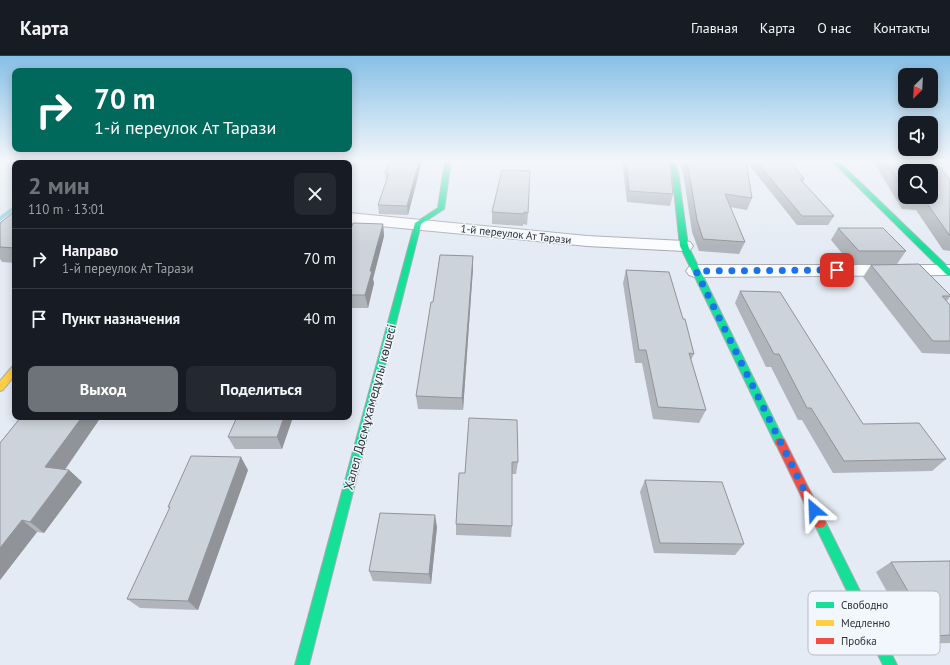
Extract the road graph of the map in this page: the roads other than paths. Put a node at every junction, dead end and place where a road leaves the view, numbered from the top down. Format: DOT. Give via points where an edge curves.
graph roads {
  1 [pos="444,189"];
  2 [pos="677,189"];
  3 [pos="864,189"];
  4 [pos="352,218"];
  5 [pos="418,223"];
  6 [pos="684,246"];
  7 [pos="696,271"];
  8 [pos="948,271"];
  9 [pos="12,373"];
  10 [pos="0,387"];
  11 [pos="854,591"];
  12 [pos="885,655"];
  13 [pos="302,665"];
  14 [pos="890,665"];
  1 -- 5 [label="street" via="441,209"];
  2 -- 6 [label="street"];
  3 -- 8 [label="street"];
  4 -- 5 [label="street, 1-й переулок Ат Тарази"];
  5 -- 6 [label="street, 1-й переулок Ат Тарази" via="587,241"];
  5 -- 13 [label="street, Халел Досмұхамедұлы көшесі"];
  6 -- 7 [label="street"];
  7 -- 8 [label="street"];
  7 -- 11 [label="street"];
  9 -- 10 [label="street"];
  12 -- 14 [label="street"];
}
